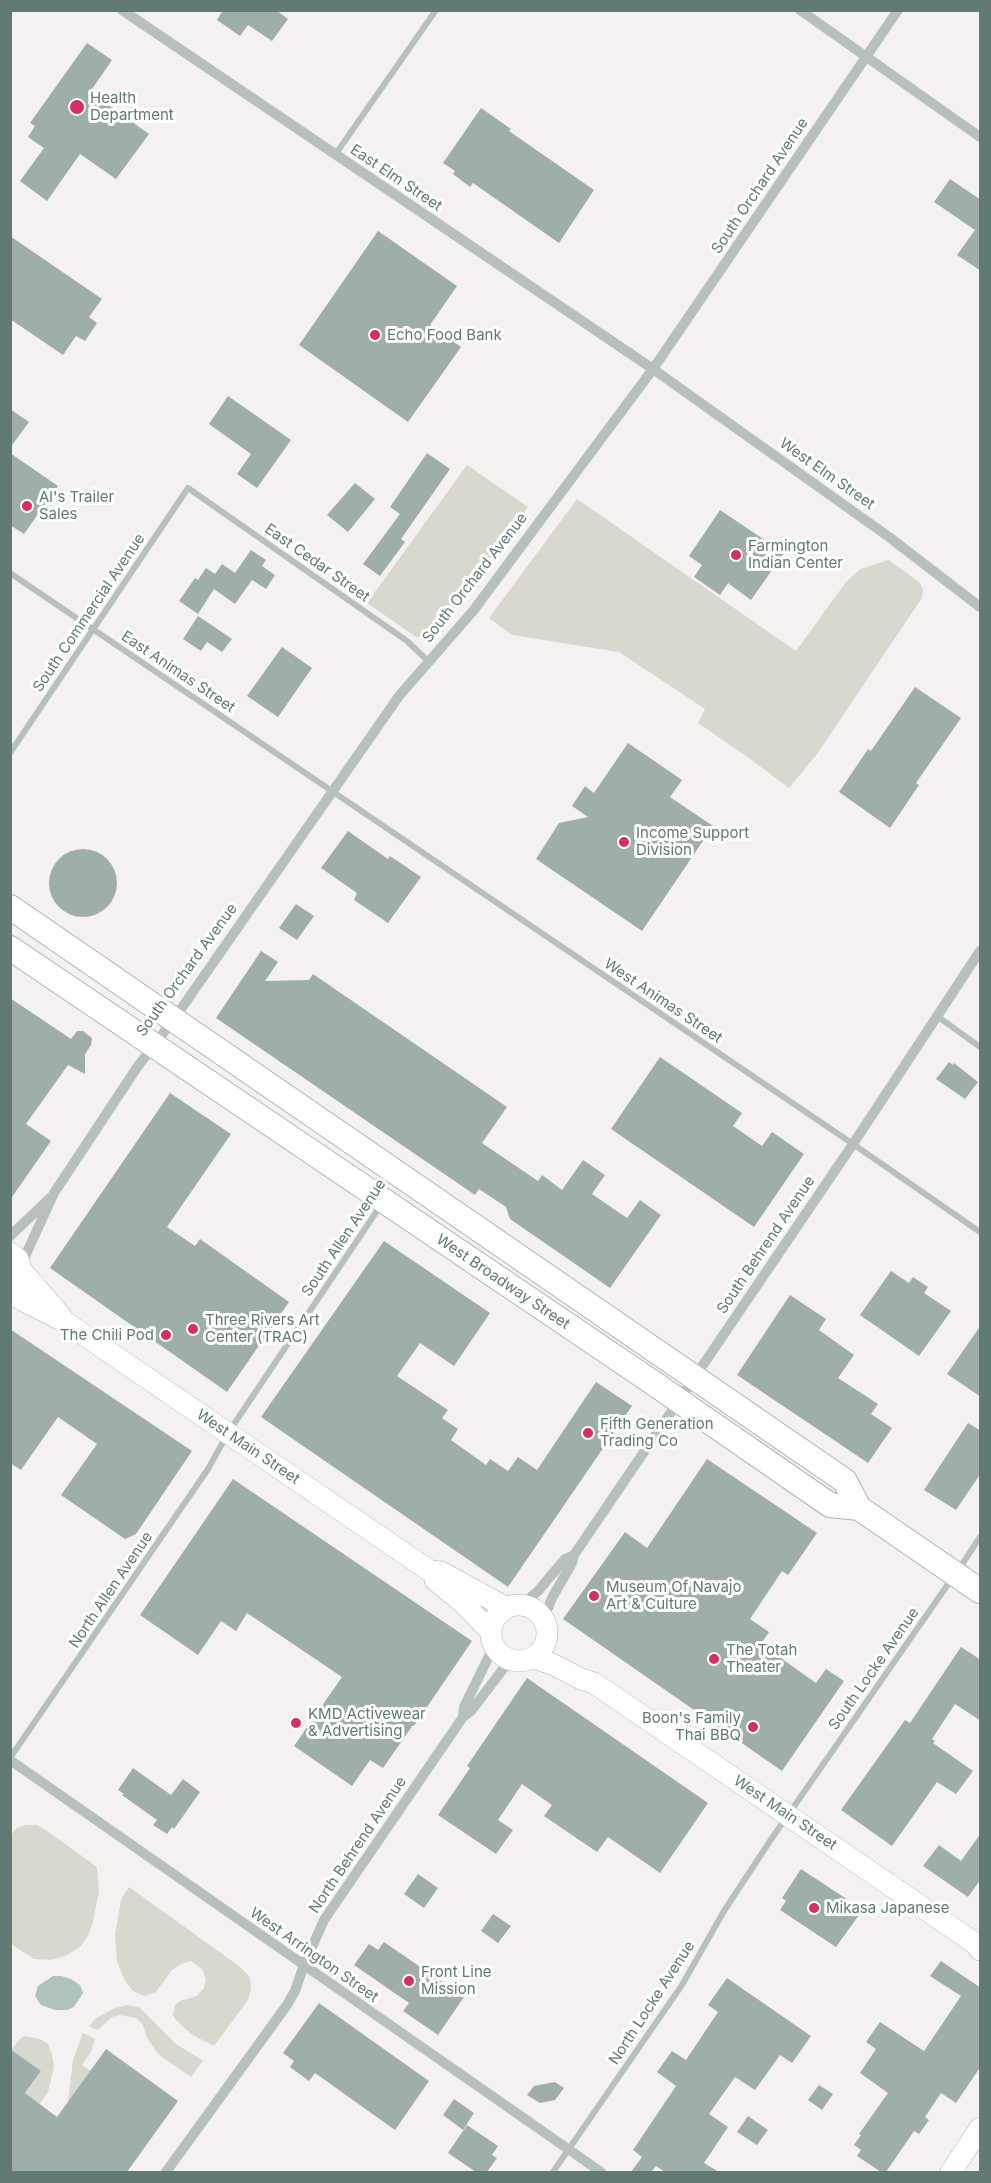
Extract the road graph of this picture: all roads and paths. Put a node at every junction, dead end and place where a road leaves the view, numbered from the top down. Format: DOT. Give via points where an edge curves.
graph roads {
  1 [pos="122,10"];
  2 [pos="436,10"];
  3 [pos="800,10"];
  4 [pos="898,10"];
  5 [pos="866,57"];
  6 [pos="981,137"];
  7 [pos="334,155"];
  8 [pos="653,369"];
  9 [pos="188,488"];
  10 [pos="10,573"];
  11 [pos="981,607"];
  12 [pos="92,628"];
  13 [pos="428,661"];
  14 [pos="10,753"];
  15 [pos="331,790"];
  16 [pos="10,908"];
  17 [pos="10,948"];
  18 [pos="981,951"];
  19 [pos="937,1016"];
  20 [pos="174,1018"];
  21 [pos="152,1045"];
  22 [pos="981,1047"];
  23 [pos="854,1144"];
  24 [pos="392,1188"];
  25 [pos="54,1194"];
  26 [pos="981,1232"];
  27 [pos="10,1236"];
  28 [pos="15,1268"];
  29 [pos="10,1294"];
  30 [pos="65,1322"];
  31 [pos="693,1378"];
  32 [pos="678,1401"];
  33 [pos="228,1433"];
  34 [pos="859,1508"];
  35 [pos="981,1537"];
  36 [pos="574,1555"];
  37 [pos="430,1571"];
  38 [pos="955,1574"];
  39 [pos="981,1590"];
  40 [pos="514,1606"];
  41 [pos="546,1626"];
  42 [pos="492,1638"];
  43 [pos="533,1658"];
  44 [pos="510,1660"];
  45 [pos="594,1683"];
  46 [pos="463,1717"];
  47 [pos="10,1759"];
  48 [pos="787,1815"];
  49 [pos="979,1946"];
  50 [pos="304,1965"];
  51 [pos="981,2128"];
  52 [pos="569,2150"];
  53 [pos="166,2172"];
  54 [pos="553,2172"];
  55 [pos="602,2172"];
  56 [pos="951,2172"];
  1 -- 7 [label="street, East Elm Street"];
  2 -- 7 [label="street"];
  3 -- 5 [label="street"];
  4 -- 5 [label="street, South Orchard Avenue"];
  5 -- 6 [label="street"];
  5 -- 8 [label="street, South Orchard Avenue"];
  7 -- 8 [label="street, East Elm Street"];
  8 -- 11 [label="street, West Elm Street"];
  8 -- 13 [label="street, South Orchard Avenue" via="480,602"];
  9 -- 12 [label="street, South Commercial Avenue"];
  9 -- 13 [label="street, East Cedar Street" via="407,641"];
  10 -- 12 [label="street, East Animas Street"];
  12 -- 14 [label="street, South Commercial Avenue"];
  12 -- 15 [label="street, East Animas Street"];
  13 -- 15 [label="street, South Orchard Avenue"];
  15 -- 20 [label="street, South Orchard Avenue"];
  15 -- 23 [label="street, West Animas Street"];
  16 -- 20 [label="main road, West Broadway Street"];
  17 -- 21 [label="main road, West Broadway Street"];
  18 -- 19 [label="street, South Behrend Avenue"];
  19 -- 22 [label="street"];
  19 -- 23 [label="street, South Behrend Avenue"];
  20 -- 21 [label="street, South Orchard Avenue"];
  20 -- 24 [label="main road, West Broadway Street"];
  21 -- 24 [label="main road, West Broadway Street"];
  21 -- 25 [label="street, South Orchard Avenue"];
  23 -- 26 [label="street, West Animas Street"];
  23 -- 31 [label="street, South Behrend Avenue"];
  24 -- 31 [label="main road, West Broadway Street"];
  24 -- 32 [label="main road, West Broadway Street"];
  24 -- 33 [label="street, South Allen Avenue"];
  25 -- 27 [label="street, South Orchard Avenue"];
  25 -- 28 [label="street, South Orchard Avenue"];
  28 -- 30 [label="main road, West Main Street"];
  29 -- 30 [label="main road, West Main Street"];
  30 -- 33 [label="main road, West Main Street"];
  31 -- 32 [label="street, South Behrend Avenue"];
  31 -- 34 [label="main road, West Broadway Street" via="845,1480"];
  32 -- 34 [label="main road, West Broadway Street" via="830,1505"];
  32 -- 36 [label="street, South Behrend Avenue"];
  33 -- 37 [label="main road, West Main Street"];
  33 -- 47 [label="street, North Allen Avenue" via="201,1479"];
  34 -- 38 [label="main road, West Broadway Street"];
  35 -- 38 [label="street, South Locke Avenue"];
  36 -- 40 [label="street, South Behrend Avenue" via="565,1559 538,1591"];
  36 -- 41 [label="street, South Behrend Avenue" via="552,1598"];
  37 -- 40 [label="main road, West Main Street" via="441,1572"];
  37 -- 42 [label="main road, West Main Street" via="435,1581 463,1603"];
  38 -- 39 [label="main road, West Broadway Street"];
  38 -- 48 [label="street, South Locke Avenue"];
  40 -- 41 [label="main road" via="538,1612"];
  40 -- 42 [label="main road" via="494,1617"];
  41 -- 43 [label="main road" via="543,1647"];
  41 -- 45 [label="main road, West Main Street" via="559,1649 586,1671"];
  42 -- 44 [label="main road" via="498,1652"];
  42 -- 46 [label="street, North Behrend Avenue"];
  43 -- 44 [label="main road"];
  43 -- 45 [label="main road, West Main Street"];
  44 -- 46 [label="street, North Behrend Avenue"];
  45 -- 48 [label="main road, West Main Street"];
  46 -- 50 [label="street, North Behrend Avenue" via="324,1920"];
  47 -- 50 [label="street, West Arrington Street"];
  48 -- 49 [label="main road, West Main Street"];
  48 -- 52 [label="street, North Locke Avenue" via="724,1911 682,1985"];
  50 -- 52 [label="street, West Arrington Street"];
  50 -- 53 [label="street, North Behrend Avenue" via="295,1992 276,2022"];
  51 -- 56 [label="main road"];
  52 -- 54 [label="street, North Locke Avenue"];
  52 -- 55 [label="street, West Arrington Street"];
}
